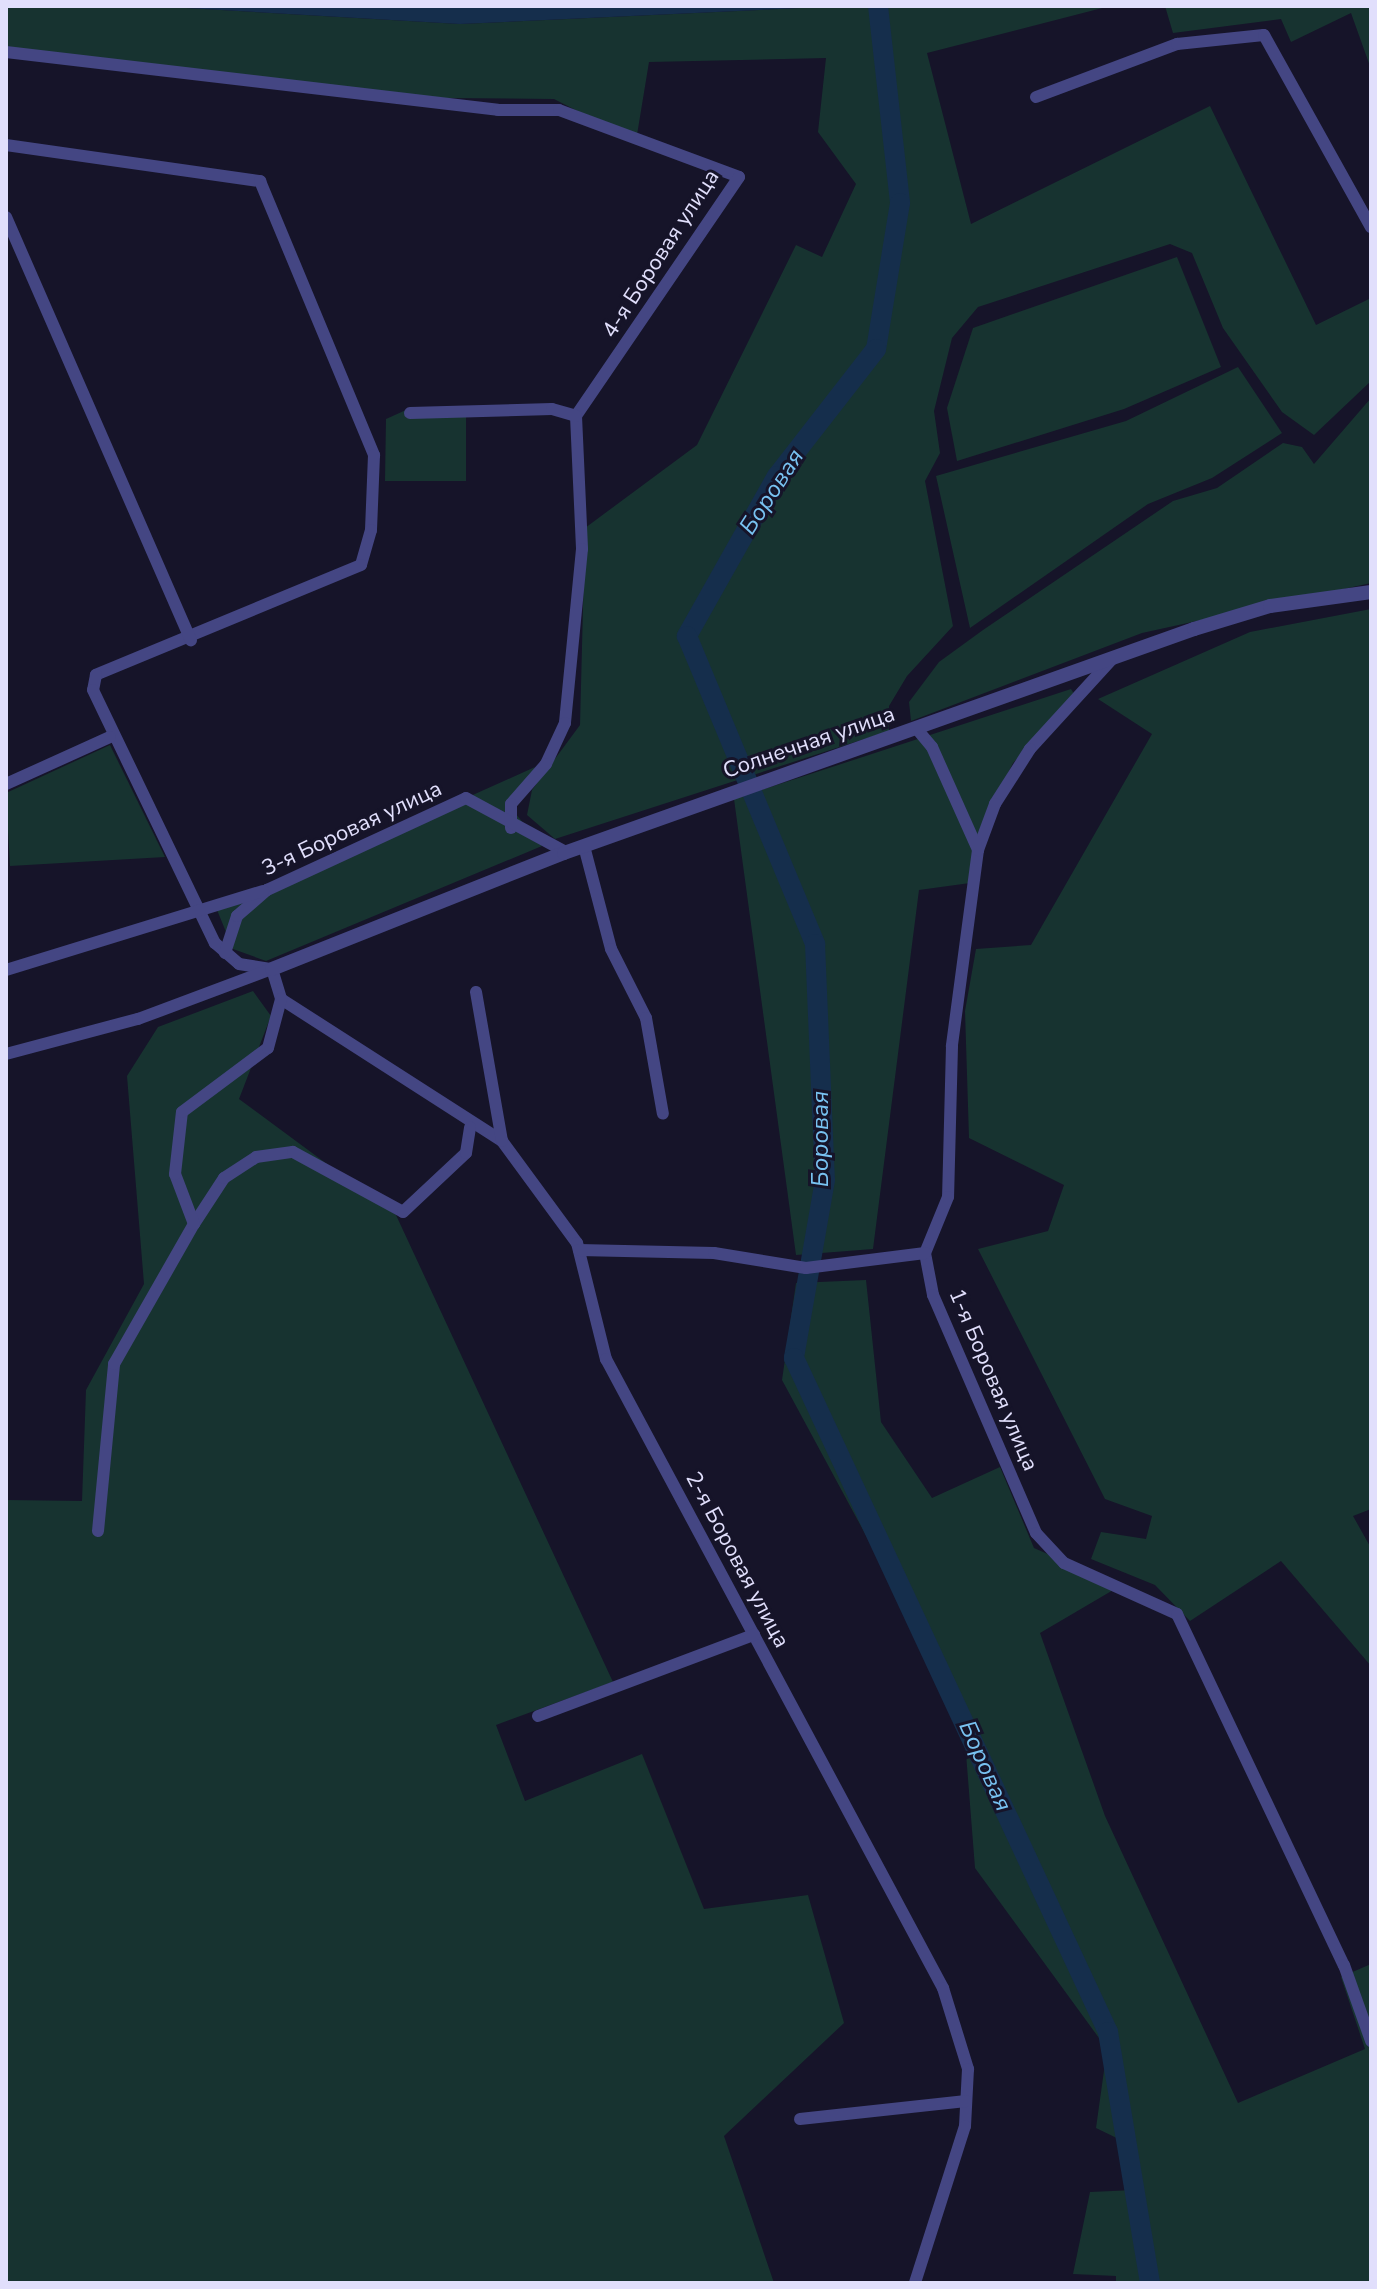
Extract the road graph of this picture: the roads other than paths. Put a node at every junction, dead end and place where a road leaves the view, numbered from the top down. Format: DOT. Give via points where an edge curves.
graph roads {
  1 [pos="6,52"];
  2 [pos="1036,97"];
  3 [pos="6,145"];
  4 [pos="6,217"];
  5 [pos="1371,227"];
  6 [pos="410,413"];
  7 [pos="576,416"];
  8 [pos="1371,592"];
  9 [pos="191,640"];
  10 [pos="1114,657"];
  11 [pos="916,728"];
  12 [pos="110,737"];
  13 [pos="6,784"];
  14 [pos="511,828"];
  15 [pos="584,846"];
  16 [pos="978,850"];
  17 [pos="566,852"];
  18 [pos="267,890"];
  19 [pos="193,908"];
  20 [pos="225,953"];
  21 [pos="272,969"];
  22 [pos="6,970"];
  23 [pos="476,992"];
  24 [pos="281,999"];
  25 [pos="6,1054"];
  26 [pos="663,1114"];
  27 [pos="470,1127"];
  28 [pos="502,1141"];
  29 [pos="194,1224"];
  30 [pos="579,1250"];
  31 [pos="925,1253"];
  32 [pos="98,1531"];
  33 [pos="754,1635"];
  34 [pos="538,1716"];
  35 [pos="1371,2041"];
  36 [pos="966,2101"];
  37 [pos="800,2119"];
  38 [pos="915,2283"];
  1 -- 7 [label="street, 4-я Боровая улица" via="484,109 559,110 739,177"];
  2 -- 5 [label="street" via="1177,44 1264,35"];
  3 -- 9 [label="street" via="260,181 374,455 371,530 361,565"];
  4 -- 9 [label="street"];
  6 -- 7 [label="street" via="552,409"];
  7 -- 14 [label="street" via="582,549 565,723 546,764 511,804"];
  8 -- 10 [label="street, Солнечная улица" via="1270,606"];
  9 -- 12 [label="street" via="96,675 93,690"];
  10 -- 11 [label="street, Солнечная улица"];
  10 -- 16 [label="street" via="1030,749 995,804"];
  11 -- 15 [label="street, Солнечная улица"];
  11 -- 16 [label="street" via="932,747"];
  12 -- 13 [label="street"];
  12 -- 19 [label="street"];
  14 -- 17 [label="street, 3-я Боровая улица"];
  14 -- 18 [label="street, 3-я Боровая улица" via="466,798"];
  15 -- 17 [label="street, Солнечная улица"];
  15 -- 26 [label="street" via="611,949 646,1018"];
  16 -- 31 [label="street" via="952,1046 948,1197"];
  17 -- 21 [label="street, Солнечная улица"];
  18 -- 19 [label="street"];
  18 -- 20 [label="street, 3-я Боровая улица" via="237,916"];
  19 -- 20 [label="street"];
  19 -- 22 [label="street"];
  20 -- 21 [label="street" via="239,964"];
  21 -- 24 [label="street"];
  21 -- 25 [label="street" via="138,1019"];
  23 -- 28 [label="street"];
  24 -- 27 [label="street" via="426,1090"];
  24 -- 29 [label="street" via="268,1048 182,1112 175,1174"];
  27 -- 28 [label="street"];
  27 -- 29 [label="street" via="466,1153 403,1212 293,1152 256,1157 224,1178"];
  28 -- 30 [label="street, 2-я Боровая улица"];
  29 -- 32 [label="street" via="114,1364"];
  30 -- 31 [label="street" via="714,1253 806,1268"];
  30 -- 33 [label="street, 2-я Боровая улица" via="606,1359"];
  31 -- 35 [label="street, 1-я Боровая улица" via="933,1295 1036,1533 1064,1563 1177,1614 1344,1965"];
  33 -- 34 [label="street"];
  33 -- 36 [label="street, 2-я Боровая улица" via="943,1988 968,2069"];
  36 -- 37 [label="street"];
  36 -- 38 [label="street, 2-я Боровая улица" via="965,2126"];
}
